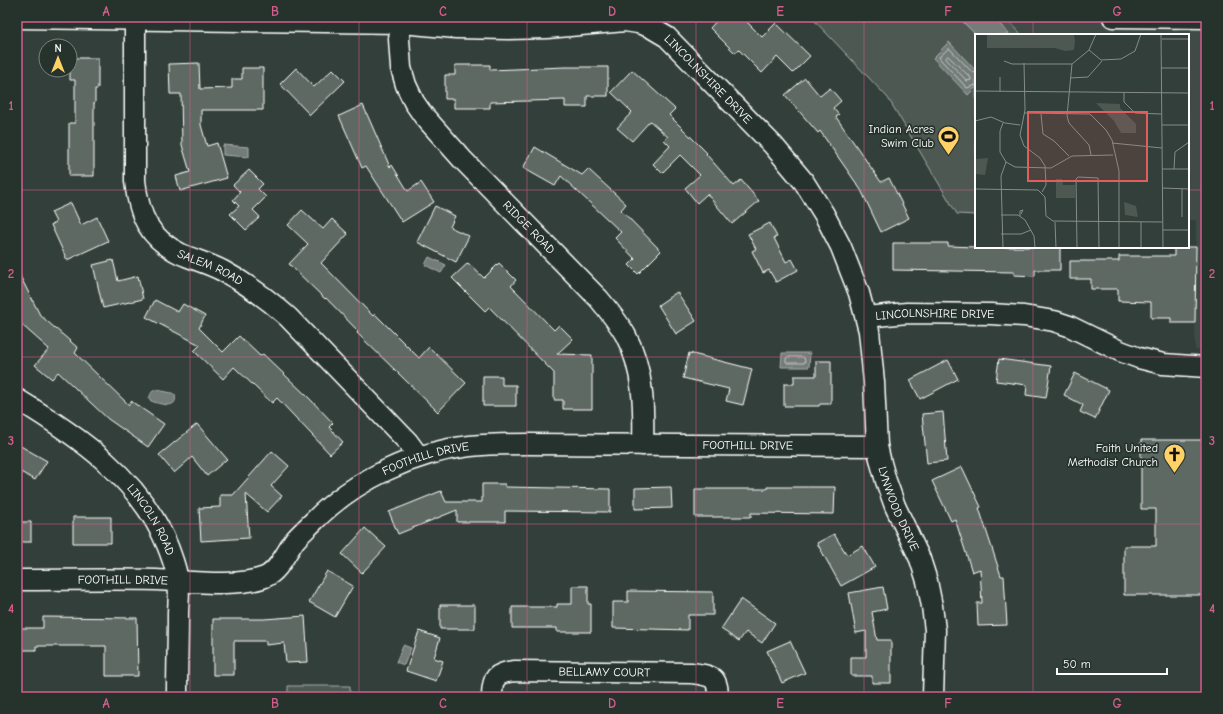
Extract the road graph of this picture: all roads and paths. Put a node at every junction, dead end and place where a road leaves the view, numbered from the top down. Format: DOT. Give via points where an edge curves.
graph roads {
  1 [pos="1113,17"];
  2 [pos="17,18"];
  3 [pos="1206,18"];
  4 [pos="135,19"];
  5 [pos="402,20"];
  6 [pos="866,317"];
  7 [pos="1206,367"];
  8 [pos="17,399"];
  9 [pos="643,445"];
  10 [pos="877,446"];
  11 [pos="419,457"];
  12 [pos="17,580"];
  13 [pos="178,582"];
  14 [pos="493,688"];
  15 [pos="716,688"];
  16 [pos="177,697"];
  17 [pos="933,697"];
  1 -- 3 [label="street"];
  2 -- 4 [label="street, LINCOLNSHIRE DRIVE"];
  4 -- 5 [label="street, LINCOLNSHIRE DRIVE"];
  4 -- 11 [label="street, SALEM ROAD" via="135,181 143,218 151,231 180,253 222,271 267,299 288,317 408,442"];
  5 -- 6 [label="street, LINCOLNSHIRE DRIVE" via="456,28 509,29 625,21 650,27 666,37 773,146 804,182 841,247"];
  5 -- 9 [label="street, RIDGE ROAD" via="399,39 401,68 406,85 423,115 462,159 615,317 635,356 642,384"];
  6 -- 7 [label="street, LINCOLNSHIRE DRIVE" via="907,313 1024,316 1069,326 1139,358 1163,364"];
  6 -- 10 [label="street, LYNWOOD DRIVE" via="873,367"];
  8 -- 13 [label="street, LINCOLN ROAD" via="88,446 137,493 164,537"];
  9 -- 10 [label="street, FOOTHILL DRIVE"];
  9 -- 11 [label="street, FOOTHILL DRIVE" via="470,446"];
  10 -- 17 [label="street, LYNWOOD DRIVE" via="895,506 920,559 927,581 935,630"];
  11 -- 13 [label="street, FOOTHILL DRIVE" via="369,479 342,496 296,540 277,568 267,576 234,583"];
  12 -- 13 [label="street, FOOTHILL DRIVE"];
  13 -- 16 [label="street, LINCOLN ROAD"];
  14 -- 15 [label="street, BELLAMY COURT" via="498,674 515,671 692,673 707,675"];
}
